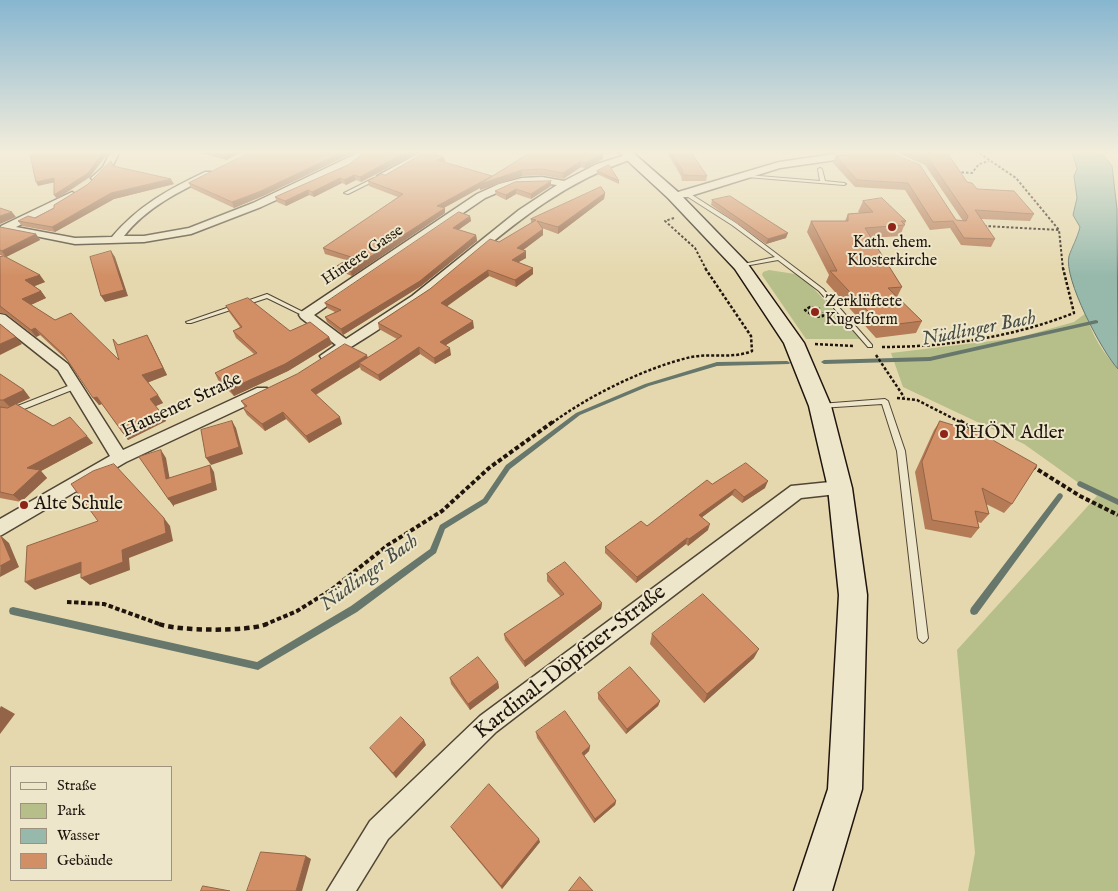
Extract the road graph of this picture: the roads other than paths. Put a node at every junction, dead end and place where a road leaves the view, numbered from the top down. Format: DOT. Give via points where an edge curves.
graph roads {
  1 [pos="75,193"];
  2 [pos="173,193"];
  3 [pos="284,193"];
  4 [pos="487,193"];
  5 [pos="553,193"];
  6 [pos="685,193"];
  7 [pos="680,194"];
  8 [pos="3,229"];
  9 [pos="114,241"];
  10 [pos="779,258"];
  11 [pos="741,266"];
  12 [pos="306,315"];
  13 [pos="0,318"];
  14 [pos="189,322"];
  15 [pos="345,345"];
  16 [pos="870,346"];
  17 [pos="320,360"];
  18 [pos="277,385"];
  19 [pos="75,386"];
  20 [pos="820,406"];
  21 [pos="0,411"];
  22 [pos="120,458"];
  23 [pos="840,488"];
  24 [pos="0,528"];
  25 [pos="923,638"];
  26 [pos="341,891"];
  27 [pos="813,891"];
  1 -- 8 [label="street"];
  2 -- 9 [label="street" via="132,218"];
  3 -- 9 [label="street" via="191,231"];
  4 -- 12 [label="street, Hintere Gasse"];
  5 -- 15 [label="street" via="503,227 426,291"];
  6 -- 7 [label="street"];
  7 -- 10 [label="lane" via="734,224"];
  7 -- 11 [label="main road" via="691,213"];
  8 -- 9 [label="street" via="75,241"];
  10 -- 11 [label="lane"];
  10 -- 16 [label="lane" via="822,290"];
  11 -- 20 [label="main road" via="794,343"];
  12 -- 14 [label="lane" via="267,296"];
  12 -- 15 [label="street"];
  13 -- 19 [label="street" via="63,367"];
  15 -- 17 [label="street"];
  18 -- 22 [label="street, Hausener Straße"];
  19 -- 21 [label="lane" via="11,411"];
  19 -- 22 [label="street"];
  20 -- 23 [label="main road"];
  20 -- 25 [label="lane" via="885,401 901,451"];
  22 -- 24 [label="street, Hausener Straße"];
  23 -- 26 [label="street, Kardinal-Döpfner-Straße" via="796,491 488,724 379,830"];
  23 -- 27 [label="main road" via="853,595 845,789"];
}
